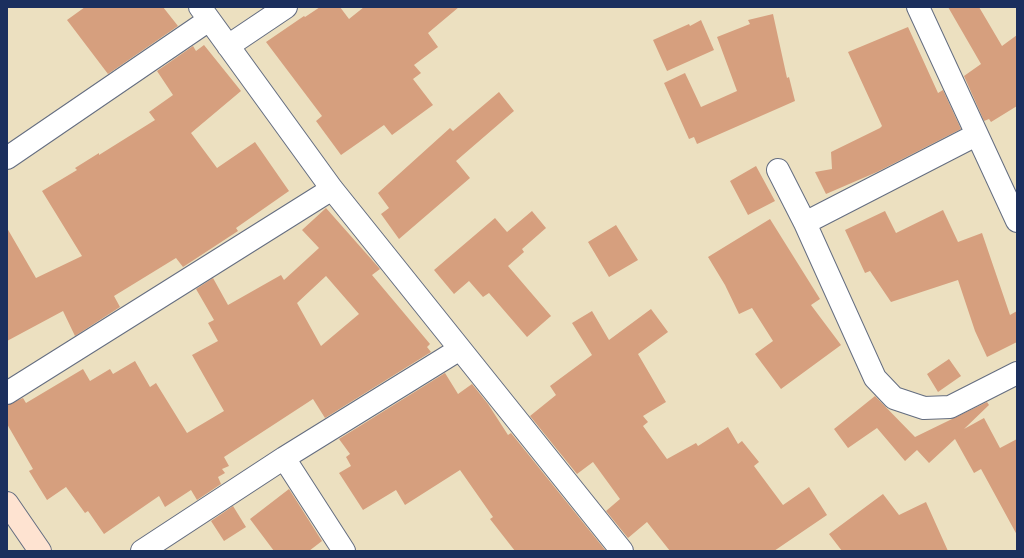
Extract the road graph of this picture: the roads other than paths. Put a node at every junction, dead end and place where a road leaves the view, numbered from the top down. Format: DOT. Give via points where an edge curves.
graph roads {
  1 [pos="286,7"];
  2 [pos="918,7"];
  3 [pos="204,14"];
  4 [pos="228,46"];
  5 [pos="976,135"];
  6 [pos="7,158"];
  7 [pos="778,170"];
  8 [pos="332,189"];
  9 [pos="1017,221"];
  10 [pos="805,223"];
  11 [pos="460,349"];
  12 [pos="1017,373"];
  13 [pos="7,393"];
  14 [pos="284,458"];
  15 [pos="7,503"];
  16 [pos="40,551"];
  17 [pos="142,551"];
  18 [pos="344,551"];
  19 [pos="622,551"];
  1 -- 4 [label="street"];
  2 -- 5 [label="street"];
  3 -- 4 [label="street"];
  3 -- 6 [label="street"];
  4 -- 8 [label="street"];
  5 -- 9 [label="street"];
  5 -- 10 [label="street"];
  7 -- 10 [label="street"];
  8 -- 11 [label="street"];
  8 -- 13 [label="street"];
  10 -- 12 [label="street" via="875,378 894,398 924,408 950,407"];
  11 -- 14 [label="street"];
  11 -- 19 [label="street"];
  14 -- 17 [label="street"];
  14 -- 18 [label="street"];
  15 -- 16 [label="street"];
}
